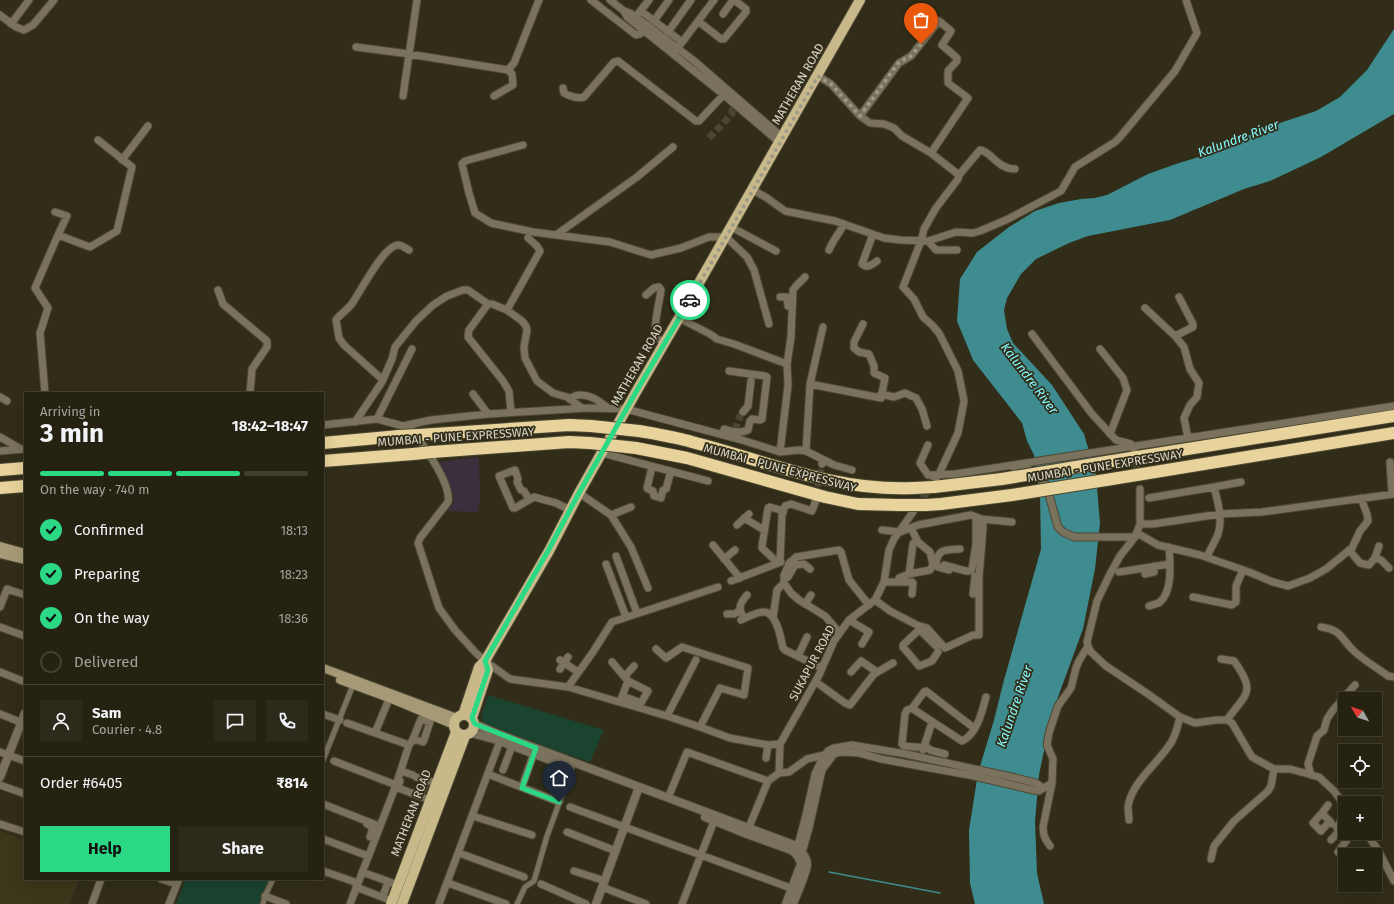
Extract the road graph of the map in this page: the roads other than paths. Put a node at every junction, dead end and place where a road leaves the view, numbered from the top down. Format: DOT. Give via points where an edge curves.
graph roads {
  1 [pos="29,0"];
  2 [pos="54,0"];
  3 [pos="417,0"];
  4 [pos="539,0"];
  5 [pos="591,0"];
  6 [pos="610,0"];
  7 [pos="649,0"];
  8 [pos="669,0"];
  9 [pos="692,0"];
  10 [pos="714,0"];
  11 [pos="733,0"];
  12 [pos="860,0"];
  13 [pos="1186,0"];
  14 [pos="722,14"];
  15 [pos="0,15"];
  16 [pos="637,18"];
  17 [pos="654,21"];
  18 [pos="698,21"];
  19 [pos="11,24"];
  20 [pos="645,27"];
  21 [pos="630,30"];
  22 [pos="668,32"];
  23 [pos="680,46"];
  24 [pos="356,47"];
  25 [pos="409,54"];
  26 [pos="508,70"];
  27 [pos="818,76"];
  28 [pos="563,88"];
  29 [pos="726,92"];
  30 [pos="403,96"];
  31 [pos="494,96"];
  32 [pos="860,116"];
  33 [pos="148,126"];
  34 [pos="98,140"];
  35 [pos="781,140"];
  36 [pos="523,145"];
  37 [pos="673,147"];
  38 [pos="931,153"];
  39 [pos="122,160"];
  40 [pos="1015,169"];
  41 [pos="960,175"];
  42 [pos="753,190"];
  43 [pos="55,212"];
  44 [pos="844,224"];
  45 [pos="731,227"];
  46 [pos="873,234"];
  47 [pos="58,235"];
  48 [pos="556,235"];
  49 [pos="726,237"];
  50 [pos="528,238"];
  51 [pos="928,241"];
  52 [pos="409,250"];
  53 [pos="829,250"];
  54 [pos="957,250"];
  55 [pos="776,251"];
  56 [pos="877,261"];
  57 [pos="805,277"];
  58 [pos="218,290"];
  59 [pos="646,295"];
  60 [pos="780,297"];
  61 [pos="1179,297"];
  62 [pos="488,304"];
  63 [pos="790,304"];
  64 [pos="1145,308"];
  65 [pos="507,310"];
  66 [pos="790,316"];
  67 [pos="679,318"];
  68 [pos="769,324"];
  69 [pos="788,324"];
  70 [pos="863,324"];
  71 [pos="823,327"];
  72 [pos="1032,334"];
  73 [pos="1175,336"];
  74 [pos="664,343"];
  75 [pos="412,349"];
  76 [pos="1100,349"];
  77 [pos="787,364"];
  78 [pos="729,371"];
  79 [pos="383,380"];
  80 [pos="751,381"];
  81 [pos="810,384"];
  82 [pos="45,392"];
  83 [pos="250,392"];
  84 [pos="473,394"];
  85 [pos="881,394"];
  86 [pos="0,397"];
  87 [pos="570,399"];
  88 [pos="7,402"];
  89 [pos="1394,406"];
  90 [pos="582,408"];
  91 [pos="608,408"];
  92 [pos="626,409"];
  93 [pos="511,412"];
  94 [pos="743,412"];
  95 [pos="488,414"];
  96 [pos="1394,416"];
  97 [pos="377,419"];
  98 [pos="355,422"];
  99 [pos="324,425"];
  100 [pos="408,425"];
  101 [pos="927,426"];
  102 [pos="724,429"];
  103 [pos="734,433"];
  104 [pos="1394,433"];
  105 [pos="1110,434"];
  106 [pos="0,437"];
  107 [pos="1188,438"];
  108 [pos="324,443"];
  109 [pos="928,445"];
  110 [pos="23,449"];
  111 [pos="1134,449"];
  112 [pos="0,451"];
  113 [pos="806,451"];
  114 [pos="780,452"];
  115 [pos="602,453"];
  116 [pos="324,461"];
  117 [pos="1390,462"];
  118 [pos="652,467"];
  119 [pos="24,468"];
  120 [pos="0,470"];
  121 [pos="852,470"];
  122 [pos="671,471"];
  123 [pos="1002,473"];
  124 [pos="939,474"];
  125 [pos="708,481"];
  126 [pos="1241,482"];
  127 [pos="933,485"];
  128 [pos="24,486"];
  129 [pos="1214,487"];
  130 [pos="0,488"];
  131 [pos="1140,489"];
  132 [pos="579,493"];
  133 [pos="1393,494"];
  134 [pos="1149,498"];
  135 [pos="1361,498"];
  136 [pos="529,500"];
  137 [pos="816,500"];
  138 [pos="631,506"];
  139 [pos="570,510"];
  140 [pos="914,512"];
  141 [pos="783,513"];
  142 [pos="1220,514"];
  143 [pos="978,518"];
  144 [pos="612,521"];
  145 [pos="1012,522"];
  146 [pos="1140,524"];
  147 [pos="737,525"];
  148 [pos="911,528"];
  149 [pos="764,530"];
  150 [pos="882,530"];
  151 [pos="900,532"];
  152 [pos="1136,535"];
  153 [pos="916,540"];
  154 [pos="713,545"];
  155 [pos="0,546"];
  156 [pos="1379,546"];
  157 [pos="1169,547"];
  158 [pos="960,549"];
  159 [pos="735,550"];
  160 [pos="1350,550"];
  161 [pos="24,553"];
  162 [pos="0,554"];
  163 [pos="616,556"];
  164 [pos="1207,557"];
  165 [pos="1375,558"];
  166 [pos="724,559"];
  167 [pos="24,560"];
  168 [pos="779,562"];
  169 [pos="791,563"];
  170 [pos="606,564"];
  171 [pos="1170,564"];
  172 [pos="944,565"];
  173 [pos="1154,566"];
  174 [pos="1389,568"];
  175 [pos="810,569"];
  176 [pos="1243,570"];
  177 [pos="1119,572"];
  178 [pos="909,574"];
  179 [pos="1144,574"];
  180 [pos="977,576"];
  181 [pos="740,578"];
  182 [pos="899,578"];
  183 [pos="731,581"];
  184 [pos="787,582"];
  185 [pos="884,582"];
  186 [pos="718,587"];
  187 [pos="648,588"];
  188 [pos="912,594"];
  189 [pos="973,594"];
  190 [pos="24,595"];
  191 [pos="747,595"];
  192 [pos="1193,597"];
  193 [pos="875,604"];
  194 [pos="1149,606"];
  195 [pos="0,607"];
  196 [pos="739,611"];
  197 [pos="637,613"];
  198 [pos="727,614"];
  199 [pos="626,617"];
  200 [pos="773,618"];
  201 [pos="850,620"];
  202 [pos="0,627"];
  203 [pos="1321,627"];
  204 [pos="921,628"];
  205 [pos="839,632"];
  206 [pos="24,636"];
  207 [pos="807,638"];
  208 [pos="862,644"];
  209 [pos="1088,646"];
  210 [pos="656,649"];
  211 [pos="798,656"];
  212 [pos="1221,659"];
  213 [pos="696,660"];
  214 [pos="485,661"];
  215 [pos="563,662"];
  216 [pos="612,662"];
  217 [pos="893,663"];
  218 [pos="634,666"];
  219 [pos="324,668"];
  220 [pos="822,668"];
  221 [pos="0,672"];
  222 [pos="578,672"];
  223 [pos="851,672"];
  224 [pos="877,672"];
  225 [pos="324,674"];
  226 [pos="1394,677"];
  227 [pos="627,678"];
  228 [pos="24,682"];
  229 [pos="816,682"];
  230 [pos="353,685"];
  231 [pos="1355,685"];
  232 [pos="568,687"];
  233 [pos="390,696"];
  234 [pos="986,697"];
  235 [pos="628,698"];
  236 [pos="620,702"];
  237 [pos="913,708"];
  238 [pos="324,714"];
  239 [pos="0,716"];
  240 [pos="667,716"];
  241 [pos="1180,717"];
  242 [pos="340,720"];
  243 [pos="1227,720"];
  244 [pos="932,722"];
  245 [pos="347,723"];
  246 [pos="23,724"];
  247 [pos="464,725"];
  248 [pos="700,727"];
  249 [pos="974,728"];
  250 [pos="375,733"];
  251 [pos="500,741"];
  252 [pos="780,744"];
  253 [pos="768,745"];
  254 [pos="512,746"];
  255 [pos="924,747"];
  256 [pos="535,751"];
  257 [pos="4,753"];
  258 [pos="945,754"];
  259 [pos="824,756"];
  260 [pos="920,757"];
  261 [pos="324,758"];
  262 [pos="766,758"];
  263 [pos="24,761"];
  264 [pos="334,762"];
  265 [pos="918,765"];
  266 [pos="572,768"];
  267 [pos="959,769"];
  268 [pos="1274,769"];
  269 [pos="402,771"];
  270 [pos="489,771"];
  271 [pos="591,772"];
  272 [pos="779,774"];
  273 [pos="1311,775"];
  274 [pos="0,777"];
  275 [pos="426,780"];
  276 [pos="768,781"];
  277 [pos="436,783"];
  278 [pos="1052,783"];
  279 [pos="0,785"];
  280 [pos="396,785"];
  281 [pos="522,788"];
  282 [pos="639,790"];
  283 [pos="24,794"];
  284 [pos="420,796"];
  285 [pos="1338,796"];
  286 [pos="668,798"];
  287 [pos="430,800"];
  288 [pos="559,802"];
  289 [pos="324,804"];
  290 [pos="1328,805"];
  291 [pos="570,807"];
  292 [pos="1322,813"];
  293 [pos="473,816"];
  294 [pos="1129,820"];
  295 [pos="714,821"];
  296 [pos="1330,822"];
  297 [pos="0,824"];
  298 [pos="366,824"];
  299 [pos="379,826"];
  300 [pos="625,826"];
  301 [pos="1338,828"];
  302 [pos="1338,830"];
  303 [pos="748,831"];
  304 [pos="24,832"];
  305 [pos="567,832"];
  306 [pos="362,834"];
  307 [pos="532,835"];
  308 [pos="372,838"];
  309 [pos="324,839"];
  310 [pos="1331,840"];
  311 [pos="1371,840"];
  312 [pos="1050,846"];
  313 [pos="616,851"];
  314 [pos="459,853"];
  315 [pos="799,853"];
  316 [pos="701,855"];
  317 [pos="368,856"];
  318 [pos="1209,857"];
  319 [pos="324,871"];
  320 [pos="574,871"];
  321 [pos="364,873"];
  322 [pos="524,877"];
  323 [pos="101,880"];
  324 [pos="167,880"];
  325 [pos="273,880"];
  326 [pos="1394,881"];
  327 [pos="178,882"];
  328 [pos="388,882"];
  329 [pos="448,883"];
  330 [pos="541,884"];
  331 [pos="604,884"];
  332 [pos="398,885"];
  333 [pos="358,886"];
  334 [pos="795,890"];
  335 [pos="384,893"];
  336 [pos="265,896"];
  337 [pos="395,903"];
  338 [pos="92,904"];
  339 [pos="169,904"];
  340 [pos="263,904"];
  341 [pos="286,904"];
  342 [pos="350,904"];
  343 [pos="439,904"];
  344 [pos="506,904"];
  345 [pos="517,904"];
  346 [pos="586,904"];
  347 [pos="596,904"];
  348 [pos="646,904"];
  349 [pos="682,904"];
  350 [pos="786,904"];
  351 [pos="793,904"];
  1 -- 19 [label="street"];
  2 -- 19 [label="street" via="29,28 21,30"];
  3 -- 25 [label="street"];
  4 -- 26 [label="street" via="514,62"];
  5 -- 21 [label="street"];
  6 -- 16 [label="street" via="624,11 627,17"];
  7 -- 16 [label="street"];
  8 -- 17 [label="street"];
  9 -- 22 [label="street"];
  10 -- 18 [label="street"];
  11 -- 14 [label="street"];
  11 -- 18 [label="street" via="746,9 746,12 724,39"];
  12 -- 27 [label="main road, MATHERAN ROAD"];
  13 -- 51 [label="street" via="1197,33 1175,71 1115,142 1075,167 1061,191 980,232 956,232"];
  15 -- 19 [label="street"];
  16 -- 17 [label="street"];
  16 -- 20 [label="street"];
  16 -- 21 [label="street"];
  17 -- 22 [label="street"];
  18 -- 23 [label="street"];
  20 -- 21 [label="street" via="636,35"];
  20 -- 23 [label="street"];
  20 -- 29 [label="street"];
  22 -- 23 [label="street"];
  23 -- 29 [label="street"];
  24 -- 25 [label="street"];
  25 -- 26 [label="street"];
  25 -- 30 [label="street"];
  26 -- 31 [label="street" via="512,74 513,85"];
  27 -- 32 [label="street" via="831,84"];
  27 -- 35 [label="main road, MATHERAN ROAD"];
  28 -- 29 [label="street" via="564,93 584,97 614,62 618,61 696,121 699,121"];
  29 -- 35 [label="street"];
  29 -- 35 [label="street" via="738,108"];
  32 -- 38 [label="street" via="870,123 894,128 902,136"];
  32 -- 38 [label="street" via="899,62 911,56 939,21 951,31 943,46 957,58 948,71 948,83 968,98"];
  33 -- 39 [label="street"];
  34 -- 39 [label="street"];
  35 -- 42 [label="main road, MATHERAN ROAD"];
  36 -- 48 [label="street" via="462,164 468,193 475,212 491,223"];
  37 -- 48 [label="street"];
  38 -- 41 [label="street"];
  39 -- 47 [label="street" via="132,167 117,231 90,247"];
  40 -- 41 [label="street" via="1000,164 980,150"];
  41 -- 51 [label="street" via="924,229"];
  42 -- 44 [label="street" via="785,210"];
  42 -- 45 [label="main road, MATHERAN ROAD"];
  43 -- 47 [label="street" via="67,216"];
  44 -- 46 [label="street"];
  44 -- 53 [label="street"];
  45 -- 49 [label="main road, MATHERAN ROAD"];
  45 -- 55 [label="street"];
  46 -- 51 [label="street" via="884,238"];
  46 -- 56 [label="street" via="862,264 870,266"];
  47 -- 82 [label="street" via="35,288 48,308 40,333"];
  48 -- 49 [label="street" via="610,242 651,255 681,248 709,237"];
  49 -- 67 [label="main road, MATHERAN ROAD"];
  49 -- 68 [label="street" via="747,257 754,270"];
  50 -- 65 [label="street" via="540,251"];
  51 -- 54 [label="street" via="936,250"];
  51 -- 124 [label="street" via="903,287 914,299 923,317 938,333 958,371 964,401 958,433"];
  52 -- 79 [label="street" via="397,245 386,251 351,305 336,320 339,338 344,345"];
  57 -- 63 [label="street" via="793,290"];
  58 -- 83 [label="street" via="223,304 267,341 267,347 252,369"];
  59 -- 74 [label="street" via="654,288 658,287 661,290 655,330 656,336"];
  60 -- 63 [label="street" via="787,297"];
  61 -- 73 [label="street" via="1193,327"];
  62 -- 65 [label="street"];
  62 -- 79 [label="street" via="468,290 463,290 433,305 395,347"];
  62 -- 93 [label="street" via="468,330 468,336 503,381 509,392"];
  63 -- 66 [label="street"];
  64 -- 73 [label="street"];
  65 -- 87 [label="street" via="526,326 525,358 537,381"];
  66 -- 69 [label="street"];
  66 -- 77 [label="street"];
  67 -- 74 [label="main road, MATHERAN ROAD"];
  67 -- 77 [label="street" via="717,339"];
  70 -- 85 [label="street" via="854,342 854,348 869,354 874,373 885,378"];
  71 -- 81 [label="street"];
  72 -- 105 [label="street"];
  73 -- 107 [label="street" via="1184,347 1190,369 1199,383 1197,397 1184,418"];
  74 -- 92 [label="main road, MATHERAN ROAD"];
  75 -- 97 [label="street"];
  76 -- 105 [label="street" via="1123,378 1127,390"];
  77 -- 114 [label="street" via="788,385"];
  78 -- 103 [label="street" via="767,377 762,419 752,419 747,431"];
  79 -- 98 [label="street"];
  80 -- 94 [label="street" via="748,406"];
  81 -- 85 [label="street" via="881,398"];
  81 -- 113 [label="street"];
  84 -- 95 [label="street"];
  85 -- 101 [label="street" via="894,397 906,392 916,398"];
  86 -- 88 [label="street"];
  87 -- 90 [label="street"];
  87 -- 91 [label="street" via="580,395 592,398"];
  89 -- 107 [label="street"];
  90 -- 91 [label="street"];
  90 -- 93 [label="street"];
  91 -- 92 [label="street"];
  92 -- 103 [label="street"];
  92 -- 115 [label="main road, MATHERAN ROAD"];
  93 -- 95 [label="street"];
  95 -- 100 [label="street"];
  96 -- 123 [label="highway, MUMBAI - PUNE EXPRESSWAY, bridge" via="1106,462"];
  97 -- 98 [label="street"];
  97 -- 100 [label="street"];
  98 -- 99 [label="street"];
  100 -- 214 [label="street" via="433,460 449,495 448,502 418,543 434,593 439,608 455,630"];
  102 -- 103 [label="street"];
  103 -- 114 [label="street"];
  104 -- 116 [label="highway, MUMBAI - PUNE EXPRESSWAY, bridge" via="1012,495 941,504 899,506 858,504 687,458 636,448 590,443 569,442"];
  105 -- 111 [label="street" via="1116,440 1131,444"];
  106 -- 110 [label="street"];
  107 -- 111 [label="street"];
  108 -- 127 [label="highway, MUMBAI - PUNE EXPRESSWAY, bridge" via="569,425 591,426 639,431 691,441 829,481 860,487 914,488"];
  109 -- 124 [label="street" via="920,463 928,475"];
  110 -- 112 [label="street"];
  111 -- 123 [label="street" via="1114,449 1020,464"];
  113 -- 114 [label="street"];
  113 -- 121 [label="street" via="823,462"];
  115 -- 118 [label="street"];
  115 -- 132 [label="main road, MATHERAN ROAD"];
  117 -- 133 [label="street"];
  118 -- 122 [label="street"];
  118 -- 122 [label="street" via="647,488 653,491 654,496 660,498 666,489"];
  119 -- 120 [label="highway"];
  122 -- 125 [label="street"];
  123 -- 124 [label="street"];
  123 -- 127 [label="highway, MUMBAI - PUNE EXPRESSWAY"];
  123 -- 152 [label="street" via="1029,469 1046,484 1058,527 1063,532 1074,537"];
  124 -- 127 [label="street"];
  126 -- 129 [label="street"];
  128 -- 130 [label="highway"];
  129 -- 134 [label="street"];
  129 -- 142 [label="street"];
  131 -- 146 [label="street"];
  132 -- 139 [label="main road, MATHERAN ROAD"];
  132 -- 144 [label="street"];
  133 -- 135 [label="street"];
  135 -- 142 [label="street" via="1262,512"];
  135 -- 160 [label="street" via="1368,521"];
  136 -- 136 [label="street" via="514,508 499,476 515,470 517,482"];
  136 -- 139 [label="street" via="534,496"];
  137 -- 141 [label="street" via="812,511 791,504 785,506"];
  138 -- 144 [label="street"];
  139 -- 214 [label="main road, MATHERAN ROAD"];
  140 -- 151 [label="street, SUKAPUR ROAD"];
  141 -- 149 [label="street" via="768,508"];
  141 -- 168 [label="street"];
  142 -- 146 [label="street"];
  142 -- 164 [label="street" via="1218,534"];
  143 -- 145 [label="street"];
  143 -- 148 [label="street" via="971,515"];
  143 -- 172 [label="street" via="972,569 966,571"];
  143 -- 180 [label="street" via="983,523 983,528"];
  144 -- 187 [label="street" via="631,547"];
  146 -- 152 [label="street"];
  147 -- 149 [label="street" via="747,516"];
  148 -- 151 [label="street"];
  148 -- 153 [label="street"];
  149 -- 168 [label="street" via="762,548"];
  150 -- 151 [label="street"];
  151 -- 185 [label="street, SUKAPUR ROAD" via="889,550"];
  152 -- 157 [label="street"];
  152 -- 209 [label="street" via="1120,556 1097,602"];
  153 -- 178 [label="street" via="913,544"];
  153 -- 178 [label="street" via="930,552 933,565 930,570"];
  154 -- 166 [label="street"];
  155 -- 161 [label="main road"];
  156 -- 165 [label="street"];
  157 -- 164 [label="street"];
  157 -- 171 [label="street"];
  158 -- 180 [label="street" via="940,552 936,565 942,569"];
  159 -- 166 [label="street"];
  160 -- 165 [label="street" via="1364,565"];
  160 -- 176 [label="street" via="1326,569 1288,586"];
  162 -- 167 [label="main road"];
  163 -- 197 [label="street"];
  164 -- 176 [label="street"];
  165 -- 174 [label="street"];
  166 -- 181 [label="street"];
  168 -- 169 [label="street"];
  168 -- 181 [label="street"];
  169 -- 175 [label="street" via="804,564"];
  169 -- 184 [label="street" via="784,575"];
  169 -- 193 [label="street" via="796,557 839,550 849,580"];
  170 -- 199 [label="street"];
  171 -- 173 [label="street"];
  171 -- 194 [label="street" via="1170,578 1164,597"];
  173 -- 177 [label="street"];
  173 -- 179 [label="street" via="1154,572"];
  176 -- 192 [label="street" via="1236,586 1236,602 1232,605"];
  178 -- 182 [label="street"];
  180 -- 189 [label="street"];
  180 -- 204 [label="street" via="979,635 973,635 945,648 927,628"];
  181 -- 183 [label="street"];
  184 -- 200 [label="street" via="777,590"];
  184 -- 205 [label="street" via="791,593 812,605"];
  185 -- 188 [label="street" via="912,582"];
  185 -- 193 [label="street, SUKAPUR ROAD"];
  186 -- 197 [label="street"];
  190 -- 195 [label="street" via="7,589"];
  191 -- 196 [label="street"];
  193 -- 201 [label="street, SUKAPUR ROAD"];
  193 -- 204 [label="street"];
  196 -- 198 [label="street"];
  196 -- 200 [label="street" via="743,619 766,612"];
  197 -- 199 [label="street"];
  199 -- 222 [label="street" via="612,622"];
  200 -- 211 [label="street" via="783,648"];
  201 -- 205 [label="street, SUKAPUR ROAD"];
  201 -- 208 [label="street" via="869,632"];
  202 -- 206 [label="street"];
  203 -- 226 [label="street" via="1334,630 1353,651 1388,676"];
  204 -- 204 [label="street" via="903,645 918,666 932,661 938,649"];
  205 -- 220 [label="street, SUKAPUR ROAD"];
  207 -- 211 [label="street"];
  209 -- 241 [label="street" via="1106,666"];
  209 -- 278 [label="street" via="1076,668 1071,688 1058,706 1049,733 1047,745 1053,759"];
  210 -- 248 [label="street" via="666,658 682,647 748,668 744,695 720,688"];
  211 -- 220 [label="street"];
  212 -- 243 [label="street" via="1234,660 1247,685 1244,700"];
  213 -- 240 [label="street"];
  214 -- 232 [label="street" via="510,679"];
  214 -- 247 [label="main road, MATHERAN ROAD" via="479,668"];
  215 -- 222 [label="street"];
  216 -- 227 [label="street"];
  217 -- 224 [label="street"];
  218 -- 227 [label="street"];
  219 -- 233 [label="main road"];
  220 -- 229 [label="street, SUKAPUR ROAD"];
  221 -- 228 [label="street"];
  222 -- 232 [label="street"];
  223 -- 224 [label="street" via="861,661"];
  224 -- 229 [label="street" via="850,705"];
  225 -- 230 [label="main road"];
  227 -- 235 [label="street" via="648,691 641,703"];
  227 -- 236 [label="street"];
  229 -- 252 [label="street, SUKAPUR ROAD"];
  230 -- 233 [label="main road"];
  230 -- 242 [label="street"];
  231 -- 273 [label="street" via="1333,710 1324,730 1317,736 1308,764"];
  232 -- 236 [label="street"];
  233 -- 247 [label="main road"];
  233 -- 250 [label="street" via="378,716"];
  234 -- 249 [label="street"];
  236 -- 240 [label="street"];
  237 -- 244 [label="street"];
  237 -- 249 [label="street" via="926,692"];
  237 -- 255 [label="street" via="905,714 902,744"];
  238 -- 242 [label="street"];
  239 -- 246 [label="street"];
  240 -- 248 [label="street"];
  241 -- 243 [label="street" via="1195,723"];
  241 -- 294 [label="street" via="1172,741 1147,771 1133,794 1128,807"];
  242 -- 261 [label="street"];
  243 -- 268 [label="street" via="1232,723 1252,757"];
  244 -- 249 [label="street" via="962,741"];
  244 -- 255 [label="street"];
  245 -- 250 [label="street"];
  246 -- 257 [label="street"];
  247 -- 251 [label="street"];
  247 -- 256 [label="street"];
  247 -- 277 [label="main road, MATHERAN ROAD"];
  247 -- 337 [label="main road, MATHERAN ROAD"];
  248 -- 253 [label="street" via="730,738"];
  250 -- 269 [label="street" via="411,742"];
  251 -- 254 [label="street"];
  251 -- 270 [label="street"];
  252 -- 253 [label="street"];
  252 -- 272 [label="street, SUKAPUR ROAD"];
  253 -- 262 [label="street"];
  254 -- 256 [label="street"];
  254 -- 270 [label="street" via="501,771"];
  255 -- 258 [label="street"];
  255 -- 260 [label="street"];
  256 -- 266 [label="street"];
  256 -- 271 [label="street"];
  256 -- 281 [label="street"];
  257 -- 263 [label="street"];
  257 -- 274 [label="street"];
  259 -- 260 [label="street" via="834,748 852,745"];
  259 -- 272 [label="street" via="807,759 789,772"];
  259 -- 315 [label="street" via="815,774"];
  260 -- 265 [label="street"];
  260 -- 267 [label="street"];
  264 -- 280 [label="street"];
  265 -- 267 [label="street"];
  265 -- 315 [label="street" via="859,753 834,754 822,770 812,814"];
  266 -- 271 [label="street"];
  266 -- 288 [label="street"];
  267 -- 278 [label="street" via="1023,788 1041,788"];
  268 -- 273 [label="street" via="1290,769"];
  268 -- 318 [label="street" via="1268,791 1234,821 1214,846"];
  269 -- 275 [label="street"];
  269 -- 280 [label="street"];
  269 -- 284 [label="street" via="398,787"];
  270 -- 281 [label="street"];
  270 -- 293 [label="street"];
  271 -- 282 [label="street"];
  272 -- 276 [label="street"];
  273 -- 285 [label="street" via="1319,777"];
  275 -- 277 [label="street"];
  275 -- 284 [label="street"];
  276 -- 286 [label="street" via="687,752"];
  276 -- 303 [label="street"];
  277 -- 287 [label="main road, MATHERAN ROAD"];
  278 -- 312 [label="street" via="1043,827"];
  279 -- 283 [label="street"];
  280 -- 299 [label="street"];
  281 -- 288 [label="street"];
  282 -- 286 [label="street"];
  282 -- 295 [label="street"];
  282 -- 300 [label="street"];
  284 -- 287 [label="street"];
  286 -- 303 [label="street"];
  287 -- 332 [label="main road, MATHERAN ROAD"];
  288 -- 345 [label="street" via="534,881 525,887"];
  289 -- 299 [label="street"];
  290 -- 292 [label="street"];
  291 -- 300 [label="street"];
  292 -- 296 [label="street"];
  292 -- 296 [label="street" via="1312,824 1321,831"];
  293 -- 307 [label="street"];
  293 -- 314 [label="street"];
  295 -- 303 [label="street"];
  295 -- 316 [label="street"];
  296 -- 301 [label="street"];
  297 -- 304 [label="street"];
  298 -- 308 [label="street" via="373,827"];
  299 -- 308 [label="street"];
  300 -- 313 [label="street"];
  300 -- 316 [label="street"];
  302 -- 310 [label="street"];
  303 -- 315 [label="street"];
  305 -- 313 [label="street"];
  306 -- 308 [label="street"];
  308 -- 317 [label="street"];
  309 -- 317 [label="street"];
  311 -- 326 [label="street"];
  313 -- 331 [label="street"];
  314 -- 322 [label="street"];
  314 -- 329 [label="street"];
  315 -- 334 [label="street" via="801,864"];
  316 -- 334 [label="street"];
  316 -- 349 [label="street"];
  317 -- 321 [label="street"];
  319 -- 333 [label="street"];
  320 -- 331 [label="street"];
  321 -- 328 [label="street"];
  321 -- 333 [label="street"];
  323 -- 338 [label="street"];
  324 -- 327 [label="street"];
  325 -- 336 [label="street"];
  327 -- 339 [label="street"];
  328 -- 332 [label="street"];
  328 -- 335 [label="street"];
  329 -- 343 [label="street"];
  329 -- 344 [label="street"];
  330 -- 346 [label="street"];
  331 -- 347 [label="street"];
  331 -- 348 [label="street"];
  332 -- 337 [label="main road, MATHERAN ROAD"];
  333 -- 337 [label="street"];
  333 -- 342 [label="street"];
  334 -- 350 [label="street"];
  334 -- 351 [label="street"];
  336 -- 340 [label="street"];
  336 -- 341 [label="street"];
}
